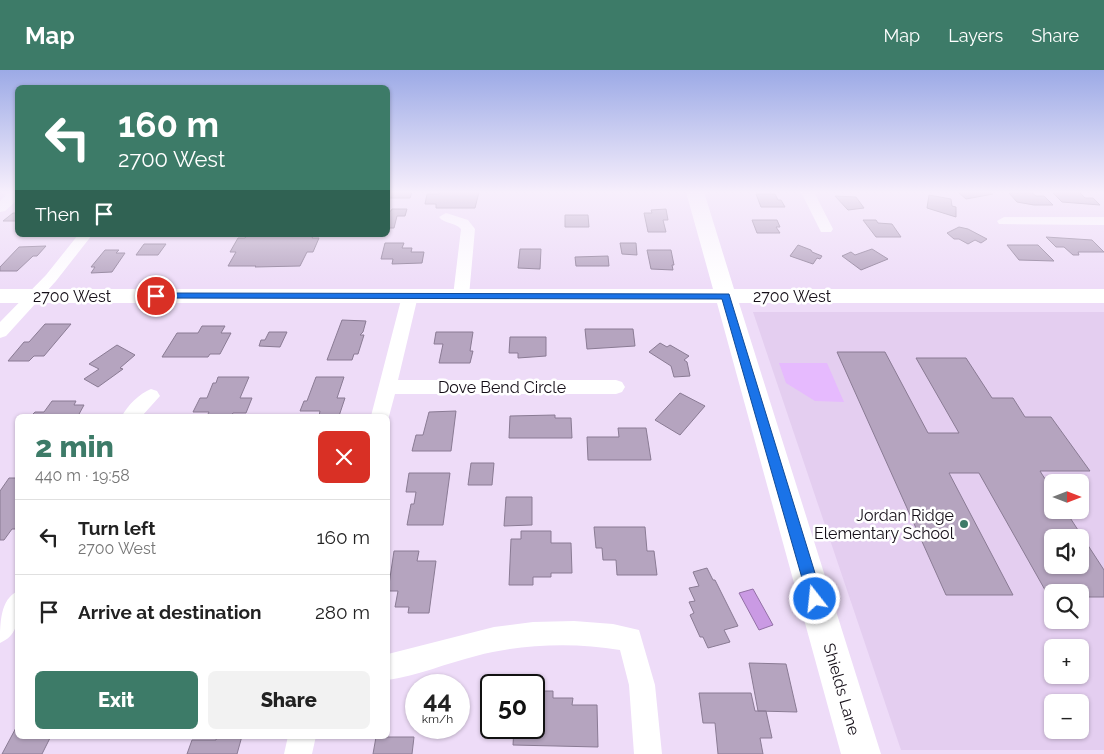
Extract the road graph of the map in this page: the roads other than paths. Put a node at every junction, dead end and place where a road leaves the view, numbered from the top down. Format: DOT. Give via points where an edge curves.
graph roads {
  1 [pos="464,224"];
  2 [pos="705,224"];
  3 [pos="823,224"];
  4 [pos="826,229"];
  5 [pos="83,237"];
  6 [pos="0,296"];
  7 [pos="35,296"];
  8 [pos="410,296"];
  9 [pos="461,296"];
  10 [pos="726,296"];
  11 [pos="1104,296"];
  12 [pos="0,332"];
  13 [pos="388,388"];
  14 [pos="616,388"];
  15 [pos="152,396"];
  16 [pos="134,414"];
  17 [pos="381,414"];
  18 [pos="15,607"];
  19 [pos="0,631"];
  20 [pos="390,666"];
  21 [pos="301,739"];
  22 [pos="298,754"];
  23 [pos="648,754"];
  24 [pos="861,754"];
  1 -- 9 [label="street" via="468,229"];
  2 -- 10 [label="main road, Shields Lane"];
  3 -- 4 [label="street"];
  5 -- 7 [label="street"];
  6 -- 7 [label="main road, 2700 West"];
  7 -- 8 [label="main road, 2700 West"];
  7 -- 12 [label="street"];
  8 -- 9 [label="main road, 2700 West"];
  8 -- 13 [label="street"];
  9 -- 10 [label="main road, 2700 West"];
  10 -- 11 [label="main road, 2700 West"];
  10 -- 24 [label="main road, Shields Lane"];
  13 -- 14 [label="street, Dove Bend Circle"];
  13 -- 17 [label="street"];
  15 -- 16 [label="street"];
  18 -- 19 [label="street"];
  20 -- 23 [label="street" via="504,638 529,635 607,634 630,639 642,685"];
  21 -- 22 [label="street"];
}
